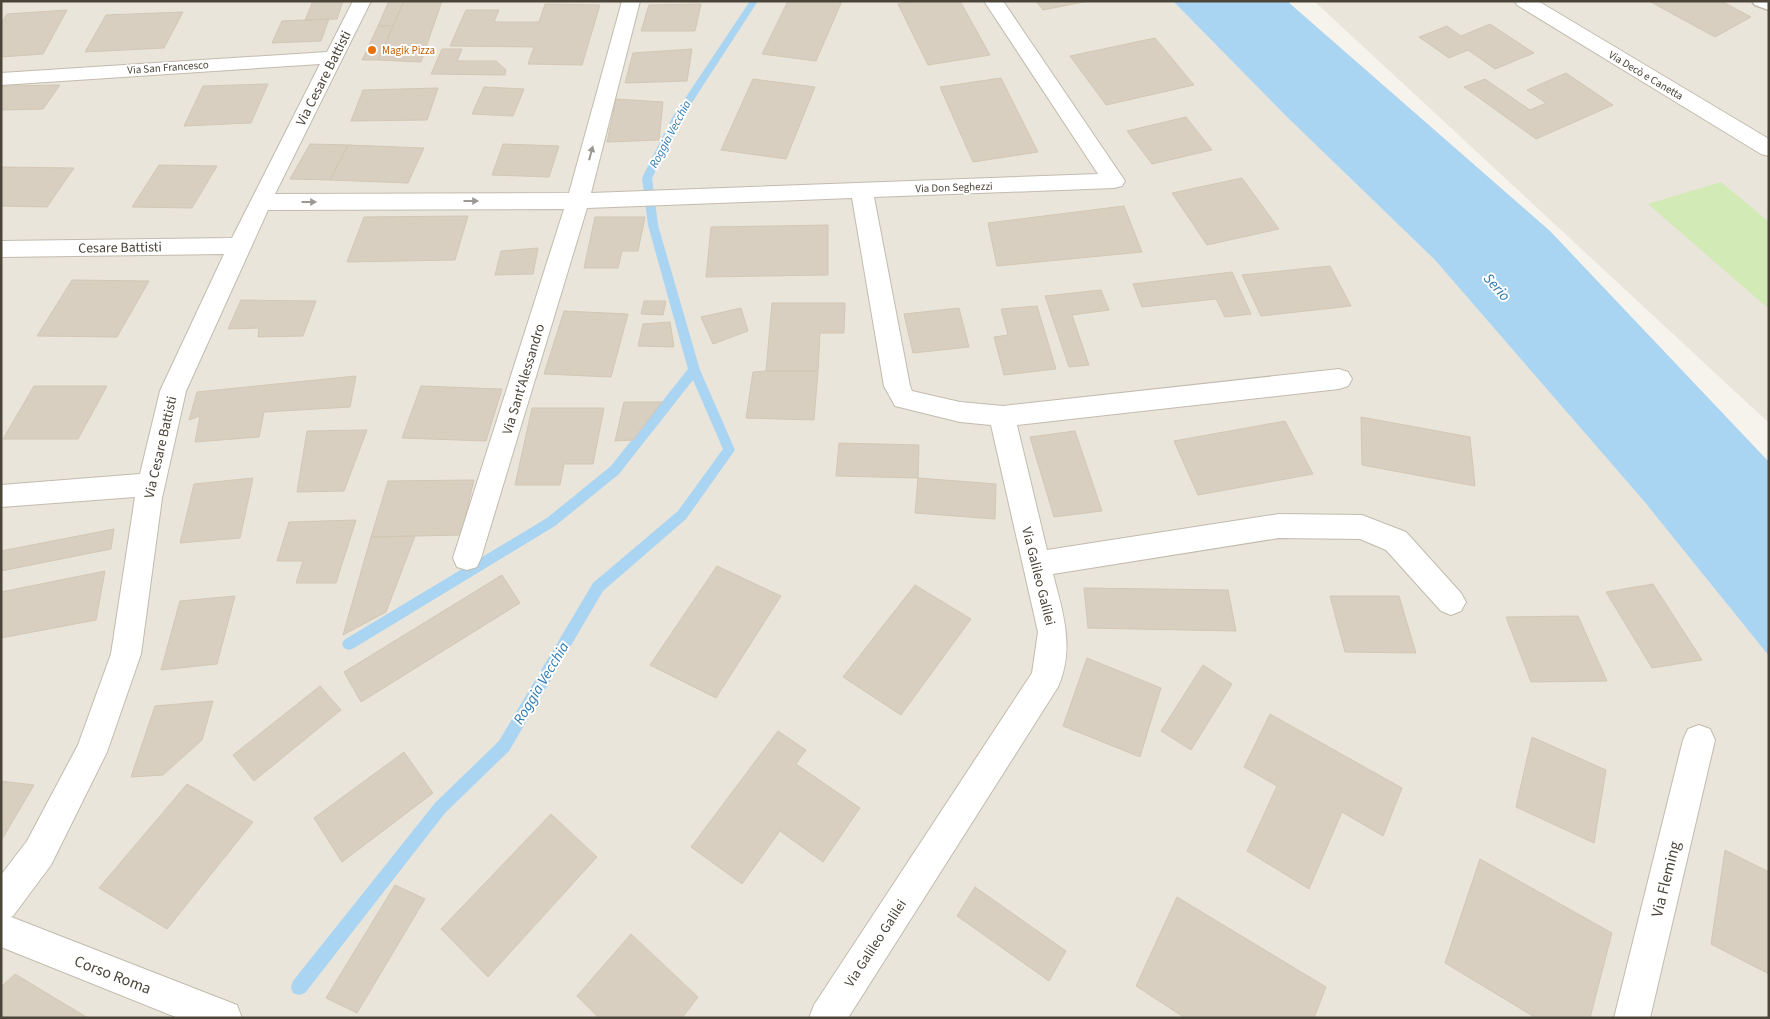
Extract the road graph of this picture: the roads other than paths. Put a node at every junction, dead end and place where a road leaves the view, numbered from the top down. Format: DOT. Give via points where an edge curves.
graph roads {
  1 [pos="362,1"];
  2 [pos="631,1"];
  3 [pos="993,1"];
  4 [pos="1524,1"];
  5 [pos="1761,1"];
  6 [pos="1769,5"];
  7 [pos="335,57"];
  8 [pos="1,79"];
  9 [pos="1769,149"];
  10 [pos="862,190"];
  11 [pos="578,200"];
  12 [pos="260,202"];
  13 [pos="240,246"];
  14 [pos="1,249"];
  15 [pos="1339,379"];
  16 [pos="1003,416"];
  17 [pos="151,484"];
  18 [pos="1,496"];
  19 [pos="467,558"];
  20 [pos="1036,564"];
  21 [pos="1451,602"];
  22 [pos="1698,740"];
  23 [pos="1,904"];
  24 [pos="1,930"];
  25 [pos="224,1018"];
  26 [pos="827,1018"];
  27 [pos="1632,1018"];
  1 -- 7 [label="street, Via Cesare Battisti"];
  11 -- 2 [label="street, Via Sant'Alessandro, one-way"];
  3 -- 10 [label="street, Via Don Seghezzi" via="1114,181"];
  4 -- 9 [label="street, Via Decò e Canetta"];
  5 -- 6 [label="street"];
  7 -- 8 [label="street, Via San Francesco"];
  7 -- 12 [label="street, Via Cesare Battisti"];
  10 -- 11 [label="street, Via Don Seghezzi"];
  10 -- 16 [label="street" via="897,386 904,399 960,412"];
  12 -- 11 [label="street, one-way"];
  11 -- 19 [label="street, Via Sant'Alessandro"];
  12 -- 13 [label="street, Via Cesare Battisti"];
  13 -- 14 [label="street, Cesare Battisti"];
  13 -- 17 [label="street, Via Cesare Battisti" via="173,391"];
  15 -- 16 [label="street"];
  16 -- 20 [label="street, Via Galileo Galilei"];
  17 -- 18 [label="street"];
  17 -- 23 [label="street, Via Cesare Battisti" via="126,654 94,744 39,853"];
  20 -- 21 [label="street" via="1279,526 1362,527 1396,541"];
  20 -- 26 [label="street, Via Galileo Galilei" via="1053,632 1047,677"];
  22 -- 27 [label="street, Via Fleming"];
  24 -- 25 [label="street, Corso Roma"];
}
